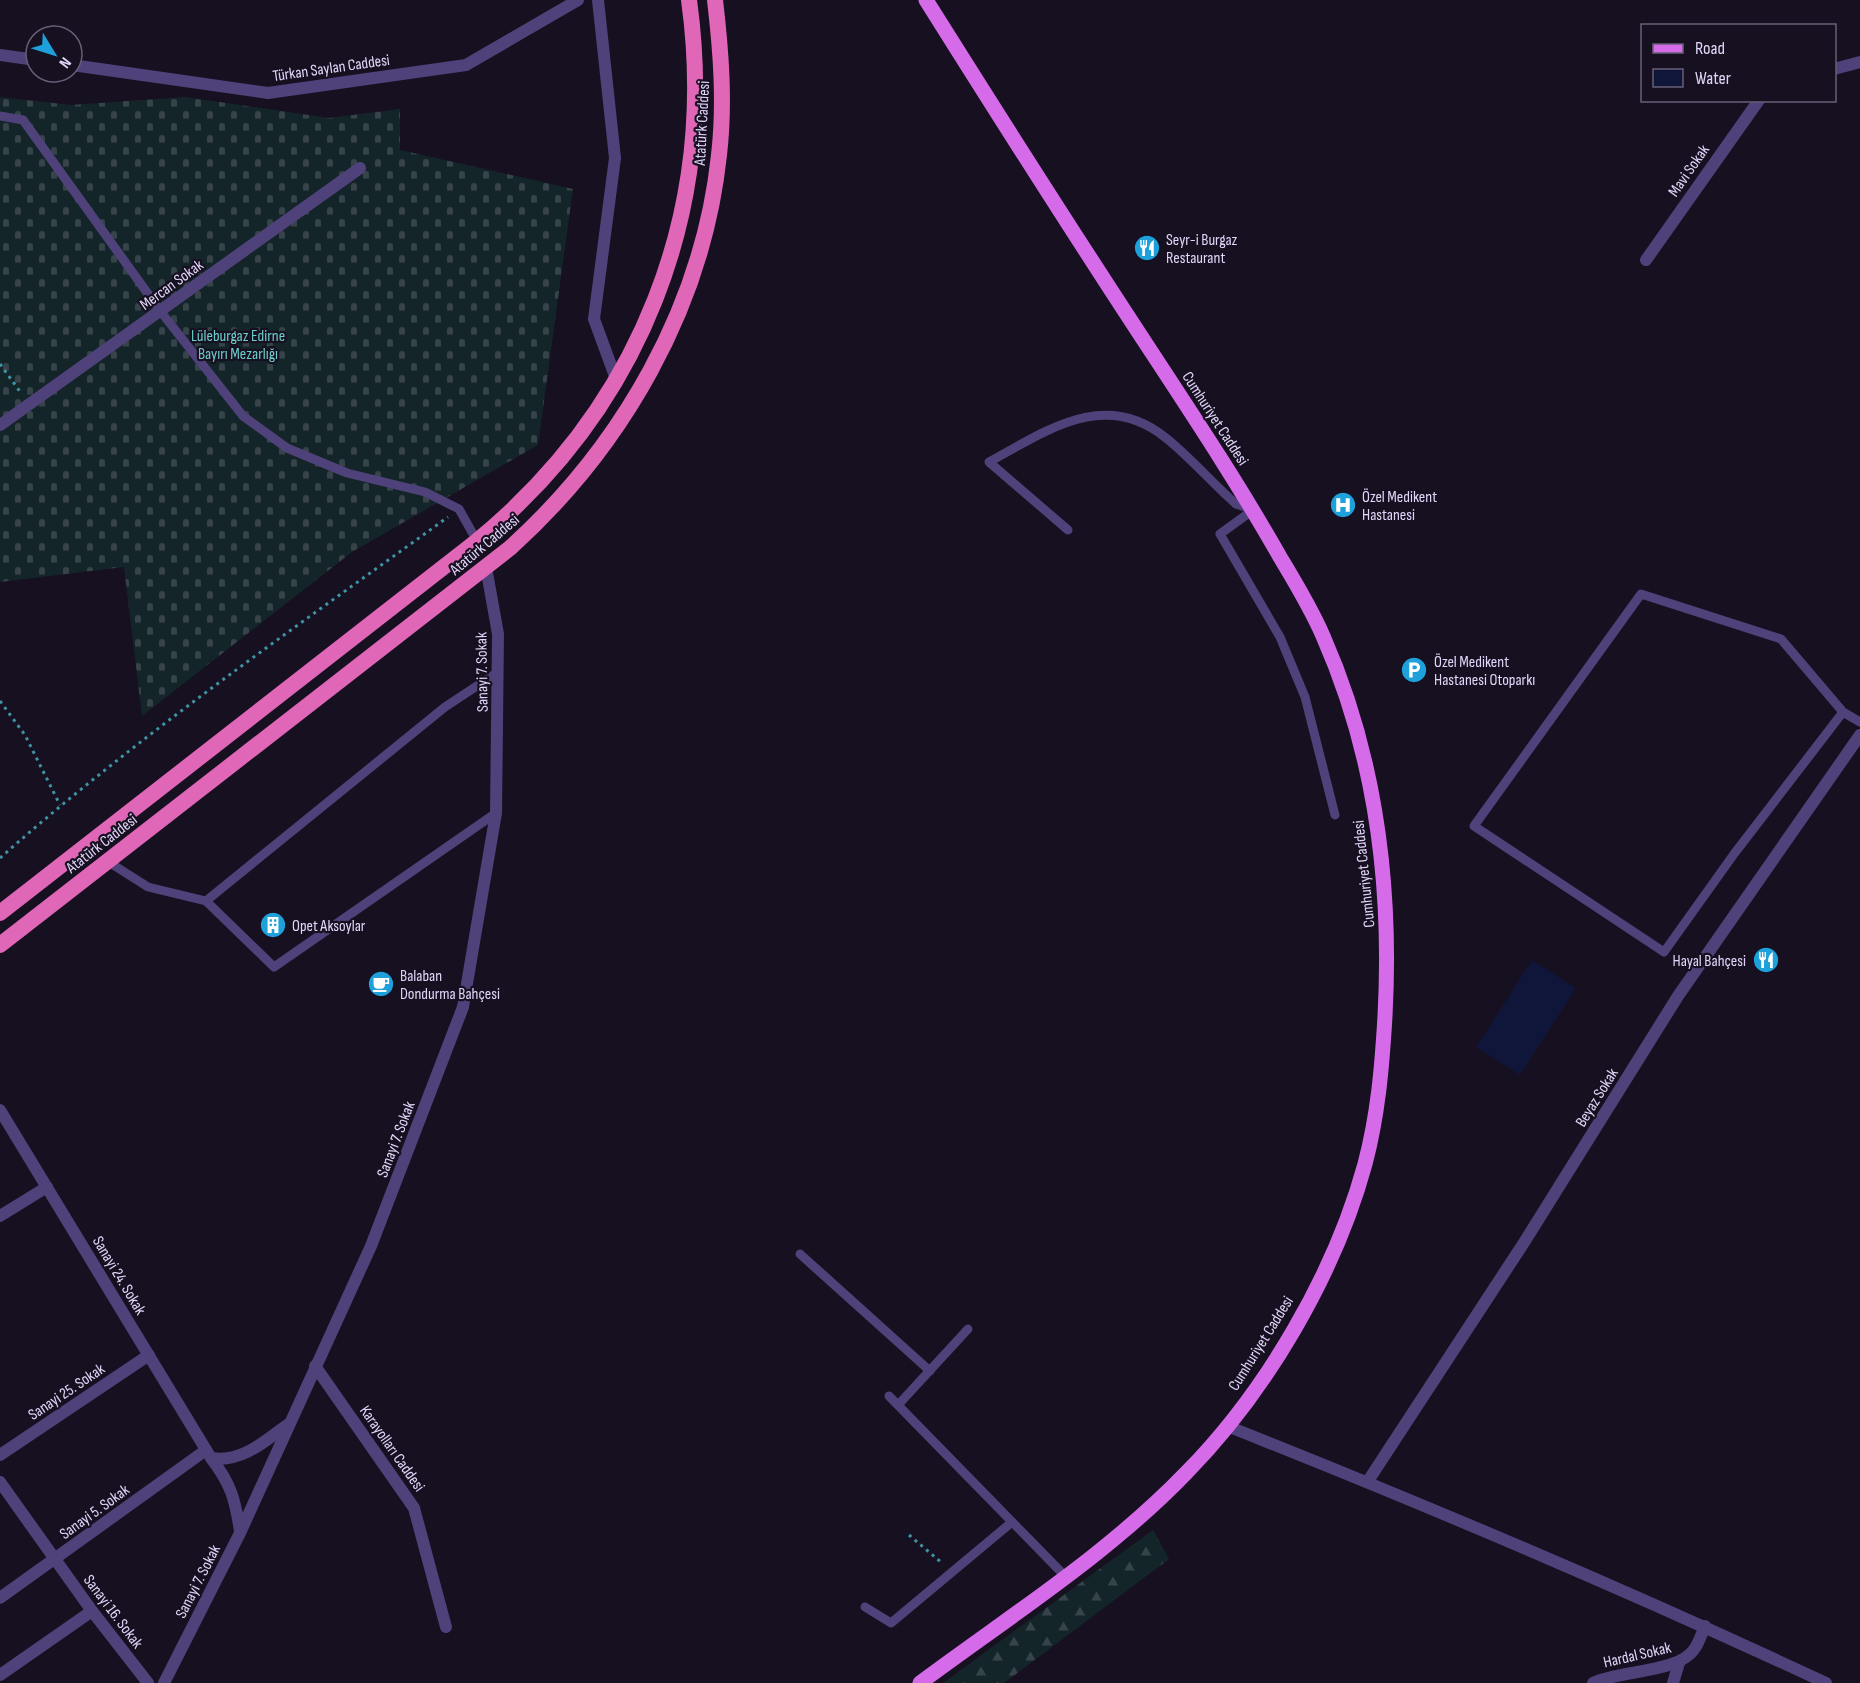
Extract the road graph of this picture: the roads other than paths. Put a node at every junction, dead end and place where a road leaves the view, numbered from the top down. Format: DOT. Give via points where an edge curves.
graph roads {
  1 [pos="578,0"];
  2 [pos="598,0"];
  3 [pos="689,0"];
  4 [pos="715,0"];
  5 [pos="926,0"];
  6 [pos="0,55"];
  7 [pos="24,58"];
  8 [pos="1860,62"];
  9 [pos="84,67"];
  10 [pos="1836,68"];
  11 [pos="1758,102"];
  12 [pos="0,116"];
  13 [pos="360,168"];
  14 [pos="1646,260"];
  15 [pos="161,312"];
  16 [pos="616,380"];
  17 [pos="0,425"];
  18 [pos="1253,510"];
  19 [pos="1068,530"];
  20 [pos="477,541"];
  21 [pos="486,567"];
  22 [pos="498,672"];
  23 [pos="1843,712"];
  24 [pos="1860,722"];
  25 [pos="1860,735"];
  26 [pos="496,813"];
  27 [pos="1335,815"];
  28 [pos="107,861"];
  29 [pos="206,901"];
  30 [pos="0,913"];
  31 [pos="0,945"];
  32 [pos="0,1110"];
  33 [pos="47,1187"];
  34 [pos="0,1216"];
  35 [pos="801,1254"];
  36 [pos="968,1329"];
  37 [pos="149,1355"];
  38 [pos="315,1366"];
  39 [pos="930,1371"];
  40 [pos="889,1396"];
  41 [pos="898,1406"];
  42 [pos="288,1424"];
  43 [pos="1227,1426"];
  44 [pos="209,1454"];
  45 [pos="0,1455"];
  46 [pos="1368,1481"];
  47 [pos="0,1482"];
  48 [pos="1012,1521"];
  49 [pos="240,1533"];
  50 [pos="55,1559"];
  51 [pos="1065,1576"];
  52 [pos="0,1598"];
  53 [pos="865,1607"];
  54 [pos="92,1611"];
  55 [pos="1704,1626"];
  56 [pos="446,1627"];
  57 [pos="1679,1663"];
  58 [pos="0,1675"];
  59 [pos="148,1683"];
  60 [pos="164,1683"];
  61 [pos="920,1683"];
  62 [pos="1593,1683"];
  63 [pos="1674,1683"];
  64 [pos="1826,1683"];
  1 -- 9 [label="street, Türkan Saylan Caddesi" via="466,65 268,93"];
  2 -- 16 [label="street" via="615,158 594,319"];
  3 -- 16 [label="highway, Atatürk Caddesi" via="696,92 686,196 662,280"];
  4 -- 21 [label="highway, Atatürk Caddesi" via="722,86 719,154 703,238 674,322 647,379 612,435 539,522"];
  5 -- 18 [label="main road, Cumhuriyet Caddesi"];
  6 -- 7 [label="street"];
  8 -- 10 [label="street"];
  11 -- 14 [label="street, Mavi Sokak"];
  12 -- 15 [label="lane" via="22,120"];
  13 -- 15 [label="street, Mercan Sokak"];
  15 -- 17 [label="street, Mercan Sokak"];
  15 -- 20 [label="lane" via="243,416 287,448 347,473 425,492 459,509"];
  16 -- 20 [label="highway, Atatürk Caddesi" via="553,470"];
  18 -- 19 [label="lane" via="1236,504 1148,425 1109,413 1076,419 988,462"];
  18 -- 27 [label="lane" via="1220,534 1280,637 1305,697"];
  18 -- 43 [label="main road, Cumhuriyet Caddesi" via="1321,631 1360,746 1382,851 1387,977 1376,1119 1351,1207 1294,1327"];
  20 -- 30 [label="highway, Atatürk Caddesi"];
  21 -- 22 [label="street, Sanayi 7. Sokak" via="498,634"];
  21 -- 28 [label="highway, Atatürk Caddesi"];
  22 -- 26 [label="street, Sanayi 7. Sokak"];
  22 -- 29 [label="lane" via="445,707"];
  23 -- 23 [label="lane" via="1664,952 1474,826 1641,594 1781,639"];
  23 -- 24 [label="lane"];
  25 -- 46 [label="street, Beyaz Sokak" via="1678,996 1525,1241"];
  26 -- 29 [label="lane" via="274,968"];
  26 -- 38 [label="street, Sanayi 7. Sokak" via="463,1006 371,1246"];
  28 -- 29 [label="lane" via="148,887"];
  28 -- 31 [label="highway, Atatürk Caddesi"];
  32 -- 33 [label="street, Sanayi 24. Sokak"];
  33 -- 34 [label="street"];
  33 -- 37 [label="street, Sanayi 24. Sokak"];
  35 -- 39 [label="lane"];
  36 -- 39 [label="lane"];
  37 -- 44 [label="street, Sanayi 24. Sokak"];
  37 -- 45 [label="street, Sanayi 25. Sokak"];
  38 -- 42 [label="street, Sanayi 7. Sokak"];
  38 -- 56 [label="street, Karayolları Caddesi" via="414,1508"];
  39 -- 41 [label="lane"];
  40 -- 41 [label="lane"];
  41 -- 48 [label="lane"];
  42 -- 44 [label="street" via="242,1455 225,1460"];
  42 -- 49 [label="street, Sanayi 7. Sokak"];
  43 -- 46 [label="street"];
  43 -- 51 [label="main road, Cumhuriyet Caddesi" via="1167,1492"];
  44 -- 49 [label="street, Sanayi 24. Sokak" via="235,1498"];
  44 -- 50 [label="street, Sanayi 5. Sokak"];
  46 -- 55 [label="street"];
  47 -- 50 [label="street, Sanayi 16. Sokak"];
  48 -- 51 [label="lane"];
  48 -- 53 [label="lane" via="891,1623"];
  49 -- 60 [label="street, Sanayi 7. Sokak"];
  50 -- 52 [label="street, Sanayi 5. Sokak"];
  50 -- 54 [label="street, Sanayi 16. Sokak"];
  51 -- 61 [label="main road, Cumhuriyet Caddesi"];
  54 -- 58 [label="street"];
  54 -- 59 [label="street, Sanayi 16. Sokak"];
  55 -- 57 [label="street, Hardal Sokak" via="1695,1650"];
  55 -- 64 [label="street"];
  57 -- 62 [label="street, Hardal Sokak"];
  57 -- 63 [label="street"];
}
